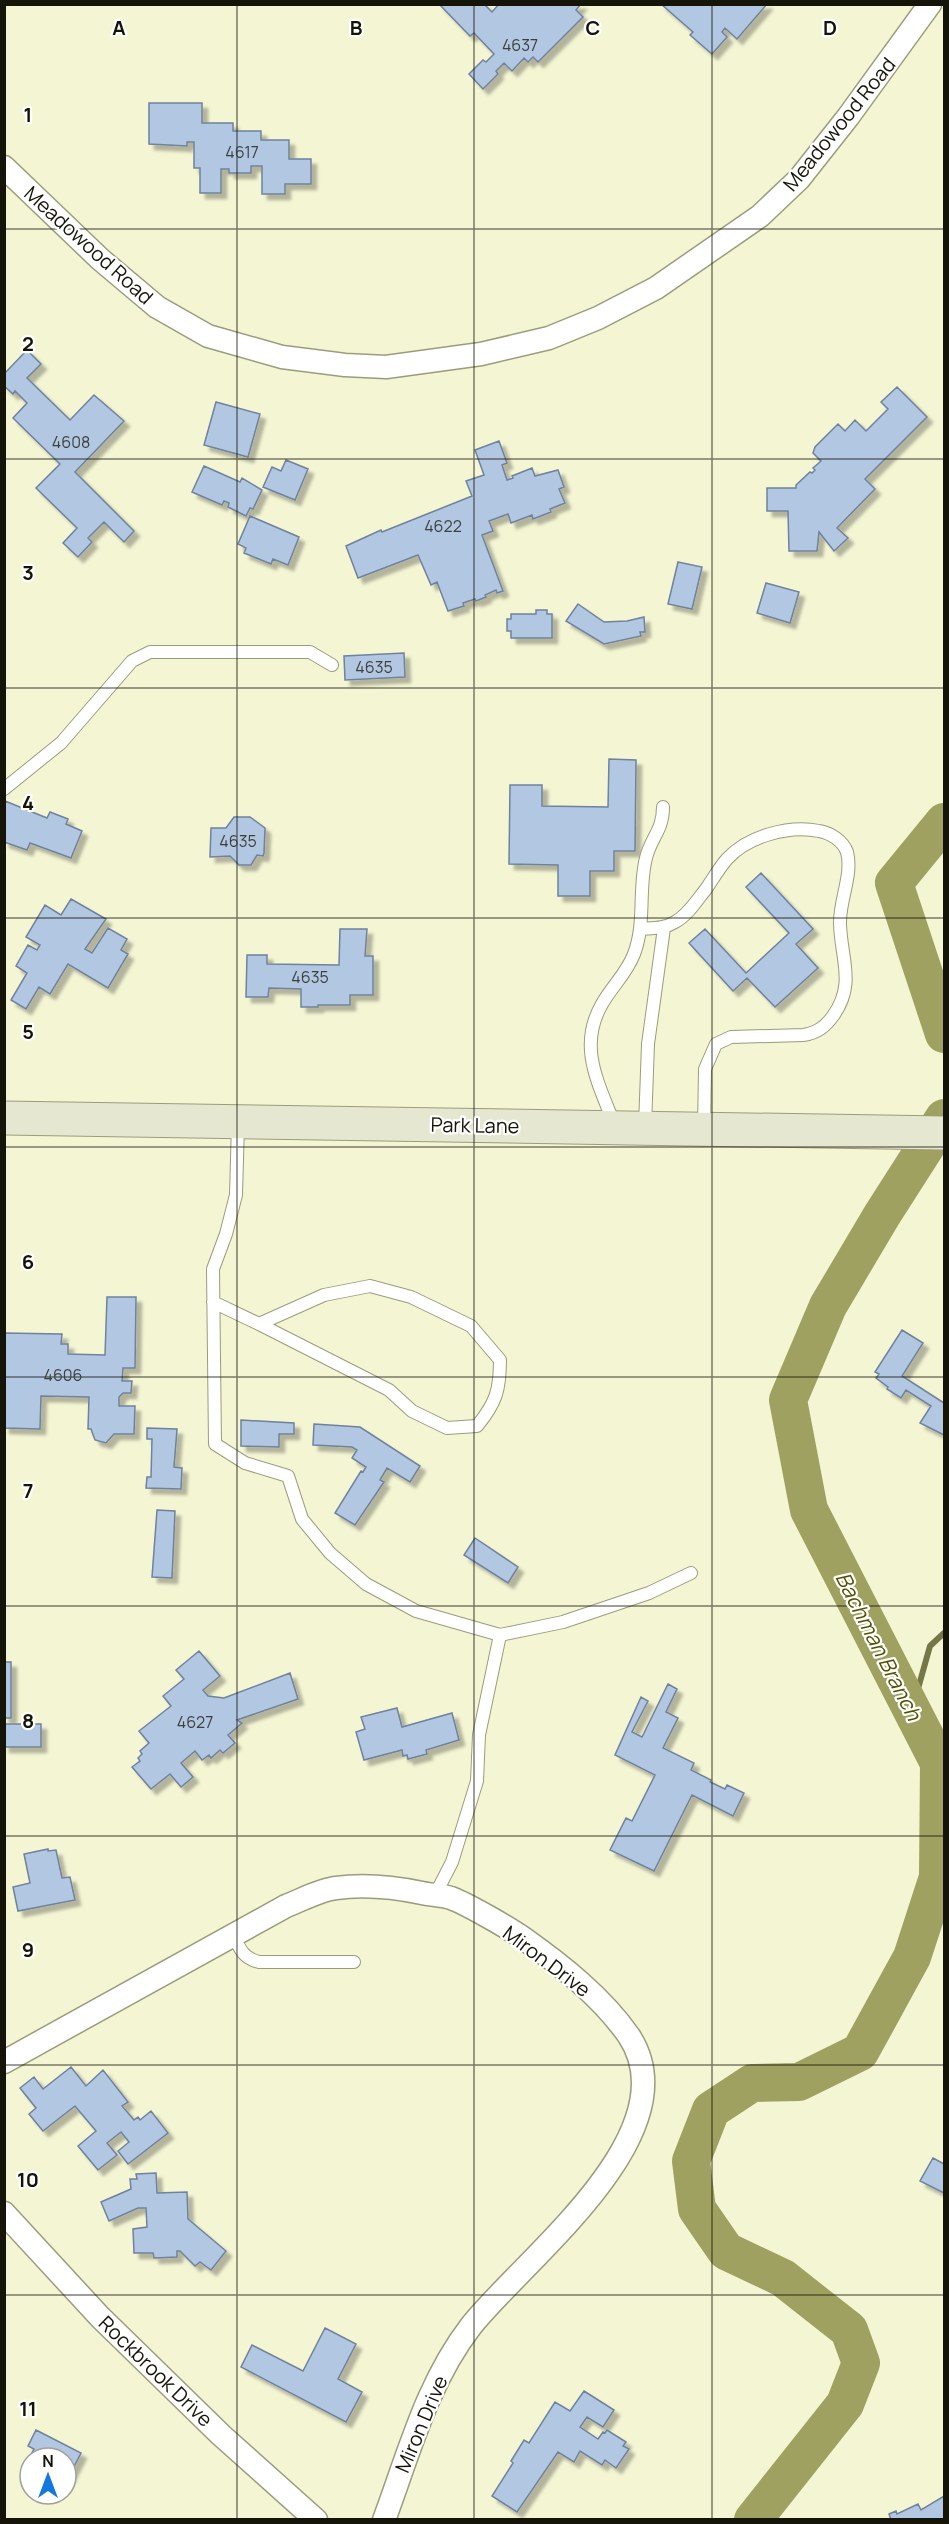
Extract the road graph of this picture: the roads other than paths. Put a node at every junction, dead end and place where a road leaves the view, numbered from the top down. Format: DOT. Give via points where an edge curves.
graph roads {
  1 [pos="930,4"];
  2 [pos="4,167"];
  3 [pos="332,665"];
  4 [pos="4,789"];
  5 [pos="663,807"];
  6 [pos="664,928"];
  7 [pos="640,929"];
  8 [pos="4,1118"];
  9 [pos="238,1121"];
  10 [pos="630,1127"];
  11 [pos="704,1130"];
  12 [pos="945,1134"];
  13 [pos="213,1302"];
  14 [pos="259,1324"];
  15 [pos="691,1573"];
  16 [pos="500,1635"];
  17 [pos="435,1895"];
  18 [pos="233,1935"];
  19 [pos="354,1962"];
  20 [pos="4,2062"];
  21 [pos="4,2213"];
  22 [pos="316,2520"];
  23 [pos="384,2520"];
  1 -- 2 [label="street, Meadowood Road" via="799,179 760,216 656,288 598,318 549,339 481,354 386,367 345,365 282,357 208,336 158,307 100,259"];
  3 -- 4 [label="lane" via="310,652 150,652 132,661 61,743"];
  5 -- 7 [label="lane" via="663,823 646,860"];
  6 -- 7 [label="lane"];
  6 -- 10 [label="lane" via="648,1044"];
  6 -- 11 [label="lane" via="678,921 695,903 727,860 758,838 788,831 820,831 842,843 847,852 840,924 847,985 836,1011 815,1033 731,1037 716,1044 705,1069"];
  7 -- 10 [label="lane" via="628,967 602,1003 590,1034 591,1058"];
  8 -- 9 [label="street, Park Lane"];
  9 -- 10 [label="street, Park Lane"];
  9 -- 13 [label="lane" via="236,1196 213,1269"];
  10 -- 11 [label="street, Park Lane"];
  11 -- 12 [label="street, Park Lane"];
  13 -- 14 [label="lane"];
  13 -- 16 [label="lane" via="215,1444 245,1463 288,1476 302,1519 330,1553 366,1584 416,1611"];
  14 -- 14 [label="lane" via="324,1295 370,1286 411,1297 471,1326 500,1360 500,1384 492,1408 477,1426 447,1428 412,1412 389,1390"];
  15 -- 16 [label="lane" via="649,1593 563,1622"];
  16 -- 17 [label="lane" via="479,1735 477,1781 452,1862"];
  17 -- 18 [label="street, Miron Drive" via="377,1884 333,1888 286,1906"];
  17 -- 23 [label="street, Miron Drive" via="452,1898 521,1937 590,1991 630,2037 642,2069 641,2100 629,2141 579,2211 471,2327 432,2390"];
  18 -- 19 [label="lane" via="242,1953 259,1962"];
  18 -- 20 [label="street, Miron Drive"];
  21 -- 22 [label="street, Rockbrook Drive" via="100,2317 221,2435"];
}
